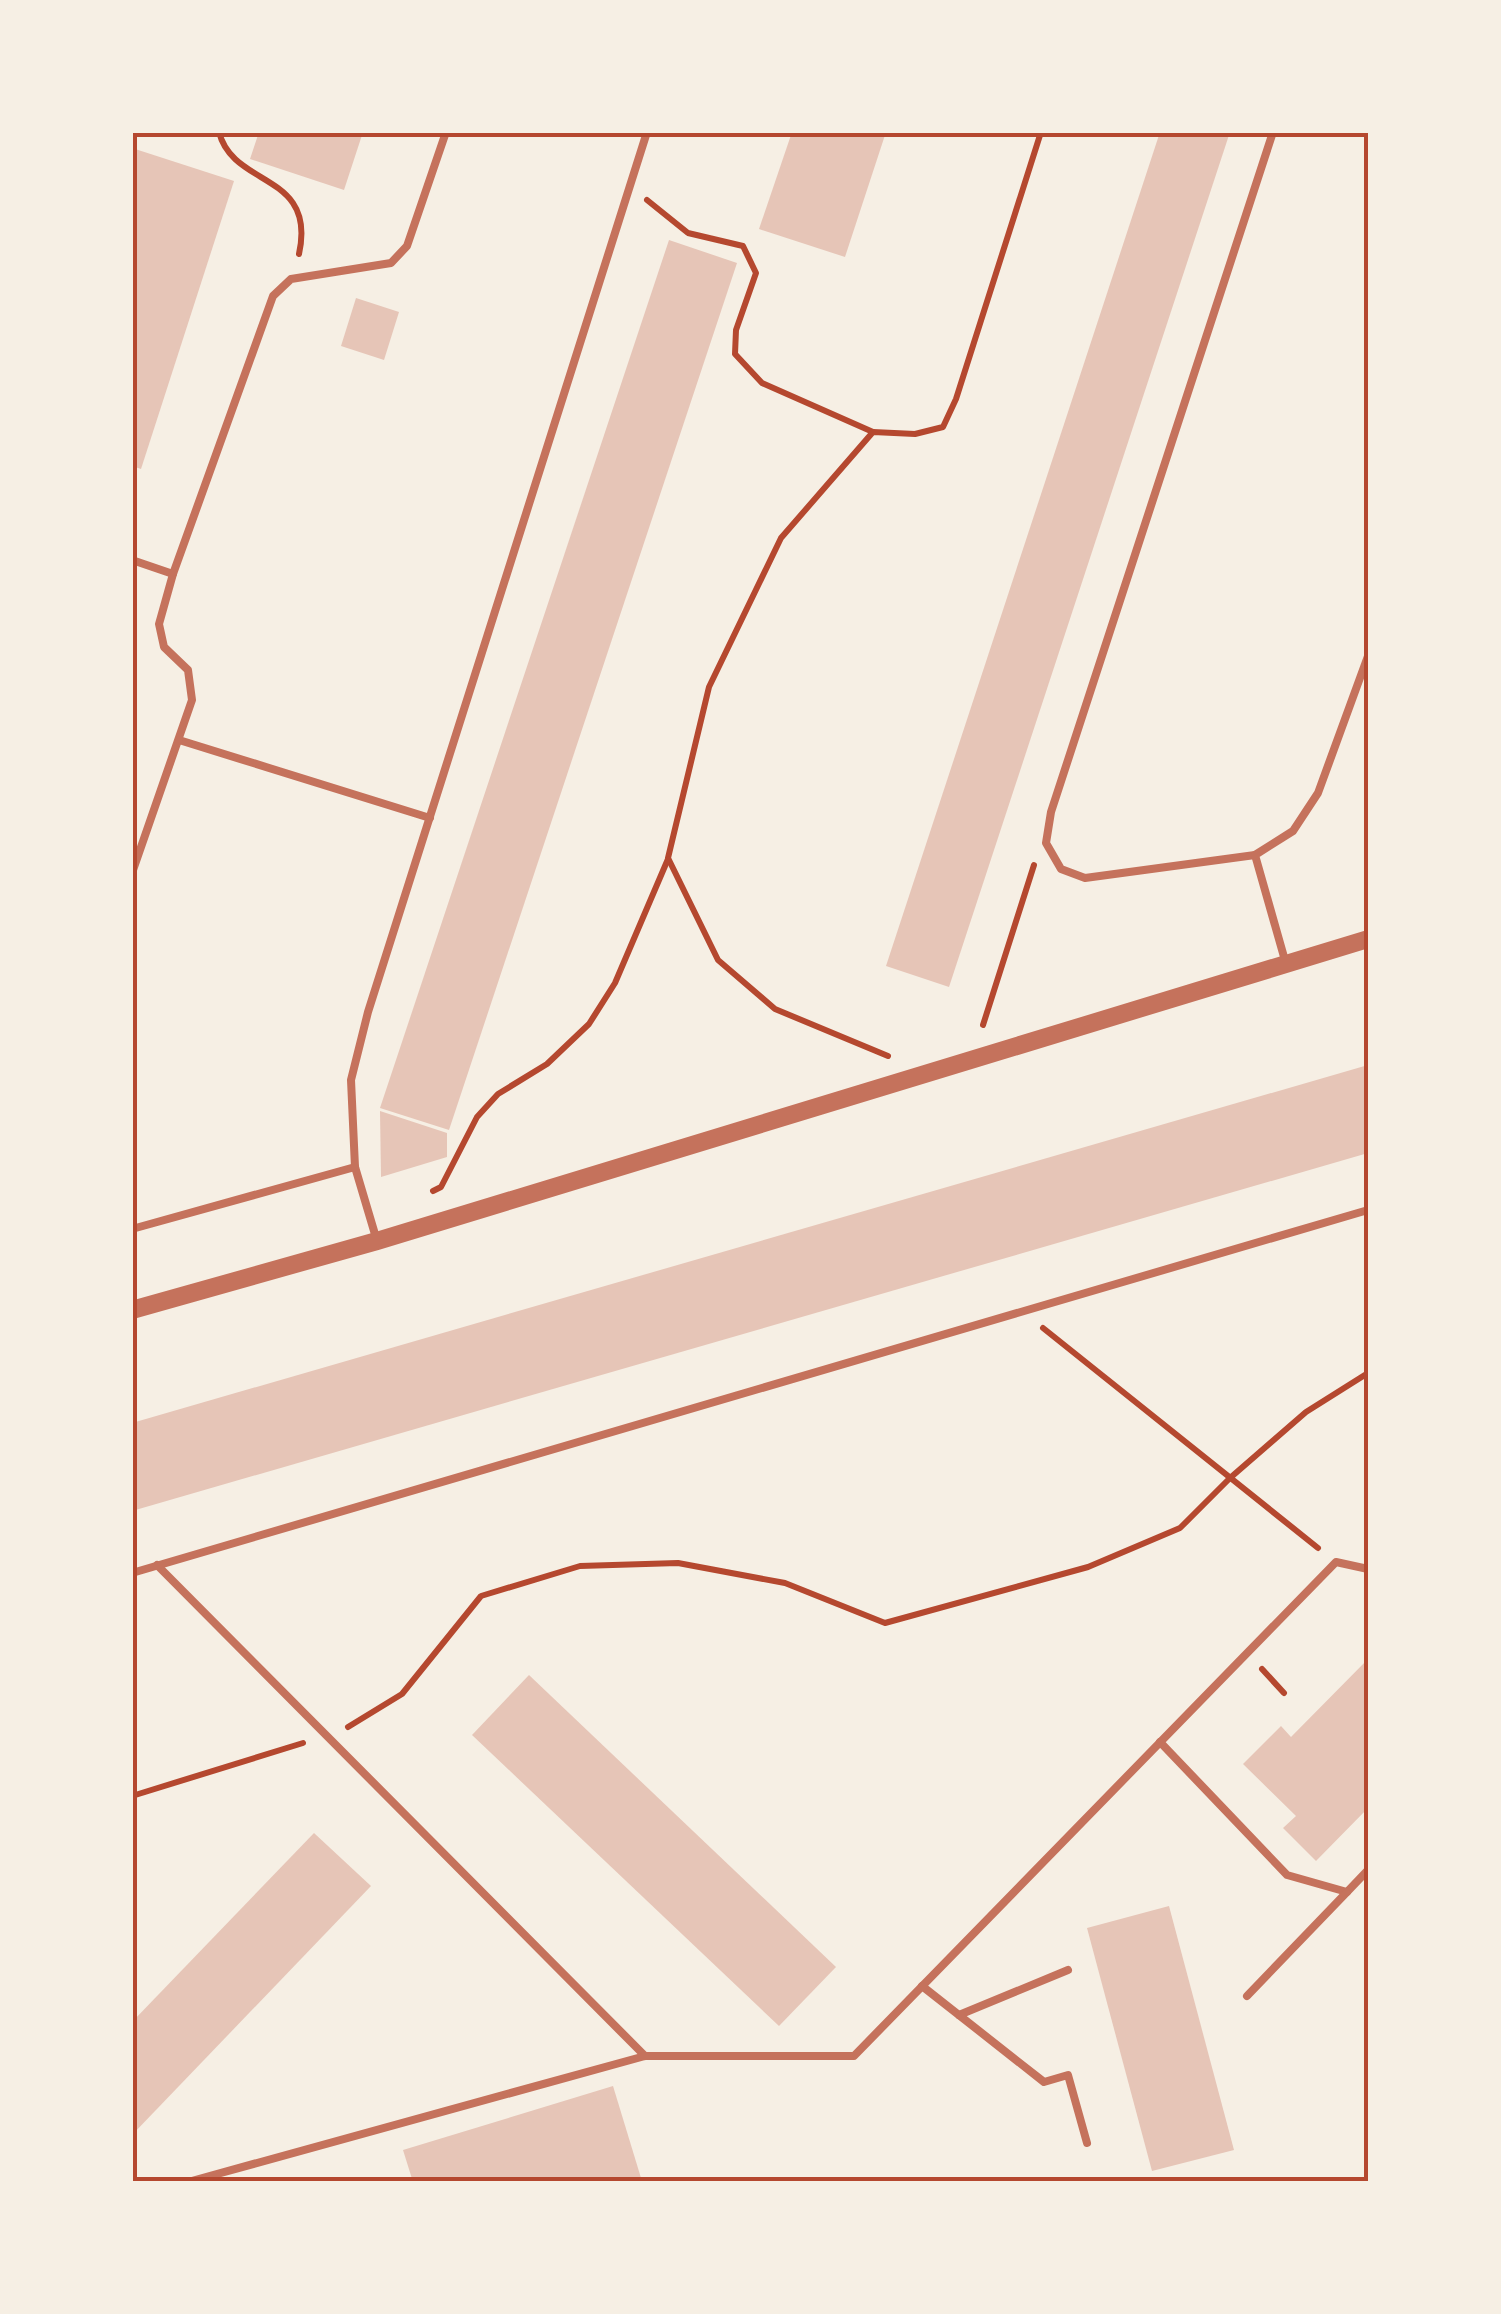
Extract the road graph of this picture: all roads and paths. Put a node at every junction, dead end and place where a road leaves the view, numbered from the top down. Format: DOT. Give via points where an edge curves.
graph roads {
  1 [pos="219,132"];
  2 [pos="446,132"];
  3 [pos="648,132"];
  4 [pos="1041,132"];
  5 [pos="1273,132"];
  6 [pos="630,186"];
  7 [pos="290,279"];
  8 [pos="873,432"];
  9 [pos="132,560"];
  10 [pos="173,574"];
  11 [pos="1368,656"];
  12 [pos="178,740"];
  13 [pos="1051,812"];
  14 [pos="430,818"];
  15 [pos="1255,855"];
  16 [pos="668,858"];
  17 [pos="132,873"];
  18 [pos="1368,939"];
  19 [pos="1286,964"];
  20 [pos="983,1024"];
  21 [pos="888,1056"];
  22 [pos="355,1167"];
  23 [pos="423,1195"];
  24 [pos="1368,1210"];
  25 [pos="132,1229"];
  26 [pos="378,1241"];
  27 [pos="132,1310"];
  28 [pos="1023,1311"];
  29 [pos="1368,1373"];
  30 [pos="1230,1478"];
  31 [pos="1336,1562"];
  32 [pos="157,1566"];
  33 [pos="1368,1570"];
  34 [pos="132,1573"];
  35 [pos="327,1736"];
  36 [pos="1160,1742"];
  37 [pos="132,1796"];
  38 [pos="1368,1870"];
  39 [pos="1347,1892"];
  40 [pos="1068,1970"];
  41 [pos="922,1986"];
  42 [pos="1246,1996"];
  43 [pos="959,2015"];
  44 [pos="645,2056"];
  45 [pos="1087,2143"];
  46 [pos="188,2182"];
  1 -- 7 [label="path" via="241,163 294,202 304,225"];
  2 -- 7 [label="lane" via="407,246 390,263"];
  3 -- 6 [label="lane"];
  4 -- 8 [label="path" via="943,427"];
  5 -- 13 [label="lane"];
  6 -- 8 [label="path" via="688,233 743,246 756,273 736,330 735,354 762,383"];
  6 -- 14 [label="lane"];
  7 -- 10 [label="lane" via="273,296"];
  8 -- 16 [label="path" via="781,538 708,687"];
  9 -- 10 [label="lane"];
  10 -- 12 [label="lane" via="159,624 164,647 188,670 192,700"];
  11 -- 15 [label="lane" via="1318,793 1293,831"];
  12 -- 14 [label="lane"];
  12 -- 17 [label="lane"];
  13 -- 15 [label="lane" via="1046,844 1061,869 1086,878"];
  13 -- 20 [label="path"];
  14 -- 22 [label="lane" via="350,1080"];
  15 -- 19 [label="lane"];
  16 -- 21 [label="path" via="718,960 775,1009"];
  16 -- 23 [label="path" via="616,983 589,1024 547,1064 498,1094 477,1117 441,1187"];
  18 -- 19 [label="street"];
  19 -- 26 [label="street"];
  22 -- 25 [label="lane"];
  22 -- 26 [label="lane"];
  24 -- 28 [label="lane"];
  26 -- 27 [label="street"];
  28 -- 30 [label="path"];
  28 -- 32 [label="lane"];
  29 -- 30 [label="path" via="1306,1412"];
  30 -- 31 [label="path"];
  30 -- 35 [label="path" via="1180,1528 1088,1567 885,1623 785,1584 696,1566 580,1566 481,1596 402,1694"];
  31 -- 33 [label="lane"];
  31 -- 36 [label="lane"];
  32 -- 34 [label="lane"];
  32 -- 35 [label="lane"];
  35 -- 37 [label="path"];
  35 -- 44 [label="lane"];
  36 -- 39 [label="lane" via="1287,1875"];
  36 -- 41 [label="lane"];
  38 -- 39 [label="lane"];
  39 -- 42 [label="lane"];
  40 -- 43 [label="lane"];
  41 -- 43 [label="lane"];
  41 -- 44 [label="lane" via="854,2056"];
  43 -- 45 [label="lane" via="1044,2082 1068,2075"];
  44 -- 46 [label="lane"];
}
